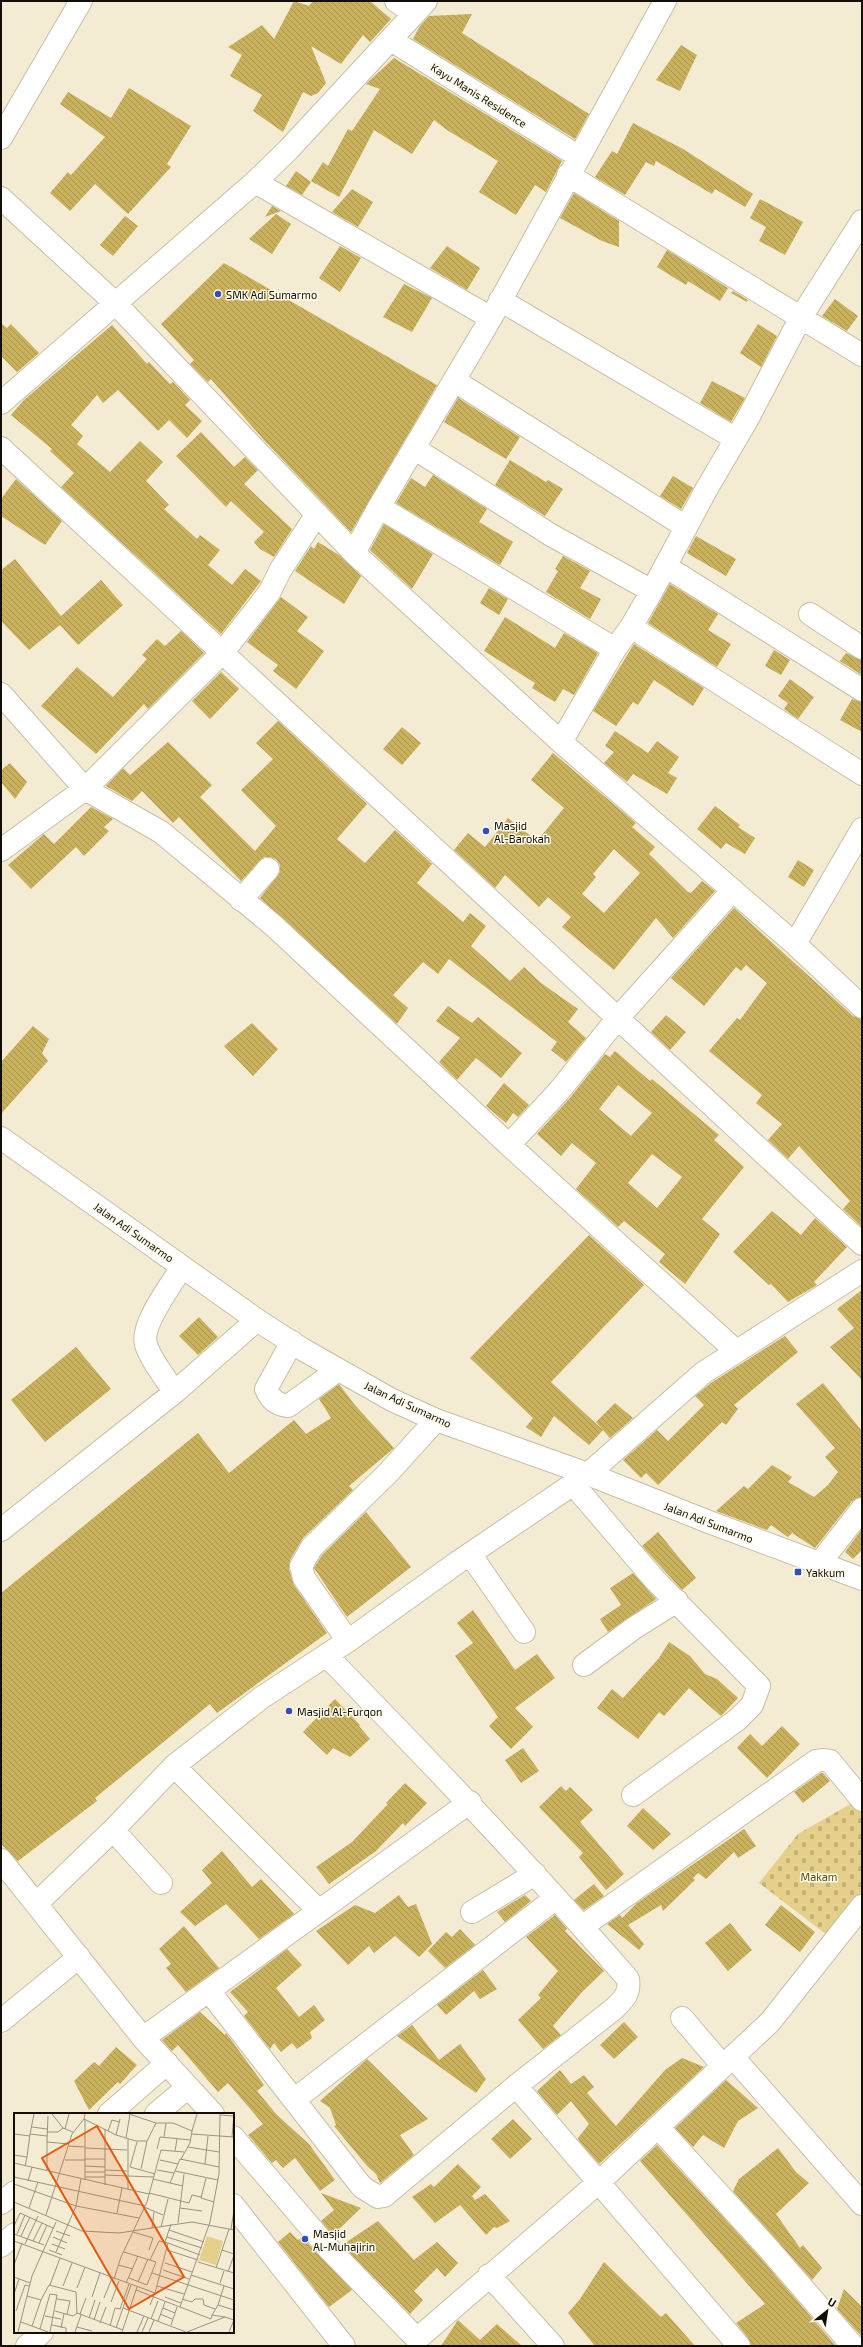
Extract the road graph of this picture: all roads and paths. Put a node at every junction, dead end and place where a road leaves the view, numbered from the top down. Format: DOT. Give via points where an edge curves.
graph roads {
  1 [pos="81,1"];
  2 [pos="396,1"];
  3 [pos="664,1"];
  4 [pos="420,7"];
  5 [pos="390,40"];
  6 [pos="1,138"];
  7 [pos="568,150"];
  8 [pos="568,175"];
  9 [pos="255,182"];
  10 [pos="1,198"];
  11 [pos="862,221"];
  12 [pos="115,303"];
  13 [pos="496,309"];
  14 [pos="801,317"];
  15 [pos="862,355"];
  16 [pos="455,381"];
  17 [pos="1,404"];
  18 [pos="736,438"];
  19 [pos="1,448"];
  20 [pos="415,449"];
  21 [pos="380,507"];
  22 [pos="317,514"];
  23 [pos="686,527"];
  24 [pos="354,553"];
  25 [pos="665,566"];
  26 [pos="652,591"];
  27 [pos="810,614"];
  28 [pos="631,627"];
  29 [pos="862,648"];
  30 [pos="615,649"];
  31 [pos="223,652"];
  32 [pos="862,690"];
  33 [pos="1,694"];
  34 [pos="561,742"];
  35 [pos="862,774"];
  36 [pos="85,789"];
  37 [pos="862,829"];
  38 [pos="1,850"];
  39 [pos="268,869"];
  40 [pos="733,890"];
  41 [pos="242,900"];
  42 [pos="795,944"];
  43 [pos="862,1007"];
  44 [pos="617,1019"];
  45 [pos="1,1138"];
  46 [pos="509,1145"];
  47 [pos="862,1244"];
  48 [pos="182,1267"];
  49 [pos="862,1270"];
  50 [pos="257,1320"];
  51 [pos="292,1342"];
  52 [pos="736,1351"];
  53 [pos="338,1370"];
  54 [pos="175,1392"];
  55 [pos="436,1420"];
  56 [pos="580,1479"];
  57 [pos="862,1509"];
  58 [pos="1,1530"];
  59 [pos="470,1554"];
  60 [pos="819,1564"];
  61 [pos="862,1579"];
  62 [pos="677,1601"];
  63 [pos="524,1632"];
  64 [pos="348,1641"];
  65 [pos="326,1655"];
  66 [pos="584,1665"];
  67 [pos="174,1766"];
  68 [pos="633,1795"];
  69 [pos="862,1800"];
  70 [pos="470,1802"];
  71 [pos="113,1830"];
  72 [pos="5,1874"];
  73 [pos="535,1874"];
  74 [pos="161,1883"];
  75 [pos="556,1898"];
  76 [pos="37,1903"];
  77 [pos="319,1911"];
  78 [pos="472,1912"];
  79 [pos="858,1920"];
  80 [pos="583,1926"];
  81 [pos="79,1957"];
  82 [pos="208,1991"];
  83 [pos="682,2018"];
  84 [pos="1,2021"];
  85 [pos="143,2038"];
  86 [pos="728,2062"];
  87 [pos="167,2063"];
  88 [pos="516,2086"];
  89 [pos="188,2087"];
  90 [pos="295,2099"];
  91 [pos="110,2113"];
  92 [pos="157,2113"];
  93 [pos="211,2113"];
  94 [pos="658,2128"];
  95 [pos="237,2150"];
  96 [pos="599,2182"];
  97 [pos="14,2193"];
  98 [pos="1,2203"];
  99 [pos="862,2204"];
  100 [pos="234,2206"];
  101 [pos="14,2235"];
  102 [pos="1,2246"];
  103 [pos="489,2275"];
  104 [pos="41,2333"];
  105 [pos="413,2342"];
  106 [pos="27,2346"];
  107 [pos="344,2346"];
  108 [pos="553,2346"];
  109 [pos="739,2346"];
  110 [pos="853,2346"];
  1 -- 6 [label="street"];
  2 -- 4 [label="street"];
  3 -- 8 [label="street"];
  4 -- 5 [label="street"];
  5 -- 7 [label="street, Kayu Manis Residence"];
  5 -- 9 [label="street"];
  8 -- 13 [label="street"];
  8 -- 14 [label="street"];
  9 -- 12 [label="street"];
  9 -- 13 [label="street"];
  10 -- 12 [label="street"];
  11 -- 14 [label="street"];
  12 -- 17 [label="street"];
  12 -- 22 [label="street"];
  13 -- 16 [label="street"];
  13 -- 18 [label="street"];
  14 -- 15 [label="street"];
  14 -- 18 [label="street"];
  16 -- 20 [label="street"];
  16 -- 23 [label="street"];
  18 -- 23 [label="street"];
  19 -- 31 [label="street"];
  20 -- 21 [label="street"];
  20 -- 26 [label="street" via="551,535"];
  21 -- 24 [label="street"];
  21 -- 30 [label="street"];
  22 -- 24 [label="street"];
  22 -- 31 [label="street" via="281,569 269,593"];
  23 -- 25 [label="street"];
  24 -- 34 [label="street"];
  25 -- 26 [label="street"];
  25 -- 32 [label="street"];
  26 -- 28 [label="street"];
  27 -- 29 [label="street"];
  28 -- 30 [label="street"];
  28 -- 35 [label="street"];
  30 -- 34 [label="street"];
  31 -- 36 [label="street"];
  31 -- 44 [label="street"];
  33 -- 36 [label="street"];
  34 -- 40 [label="street"];
  36 -- 38 [label="street"];
  36 -- 41 [label="street" via="161,832"];
  37 -- 42 [label="street"];
  39 -- 41 [label="street"];
  40 -- 42 [label="street"];
  40 -- 44 [label="street"];
  41 -- 46 [label="street" via="274,926"];
  42 -- 43 [label="street"];
  44 -- 46 [label="street" via="559,1091"];
  44 -- 47 [label="street"];
  45 -- 48 [label="street, Jalan Adi Sumarmo"];
  46 -- 52 [label="street"];
  48 -- 50 [label="street, Jalan Adi Sumarmo"];
  48 -- 54 [label="street" via="148,1323 145,1335 146,1345"];
  49 -- 52 [label="street"];
  50 -- 51 [label="street, Jalan Adi Sumarmo"];
  50 -- 54 [label="street"];
  51 -- 53 [label="street, Jalan Adi Sumarmo"];
  51 -- 53 [label="street" via="266,1389 273,1401 288,1406"];
  52 -- 56 [label="street" via="703,1373"];
  53 -- 55 [label="street, Jalan Adi Sumarmo"];
  54 -- 58 [label="street"];
  55 -- 56 [label="street, Jalan Adi Sumarmo"];
  55 -- 64 [label="street" via="388,1473 312,1547 301,1566 304,1578"];
  56 -- 59 [label="street"];
  56 -- 60 [label="street, Jalan Adi Sumarmo"];
  56 -- 62 [label="street" via="655,1580"];
  57 -- 60 [label="street"];
  59 -- 63 [label="street"];
  59 -- 64 [label="street"];
  60 -- 61 [label="street, Jalan Adi Sumarmo"];
  62 -- 66 [label="street" via="634,1628"];
  62 -- 68 [label="street" via="734,1662 756,1681 758,1691 752,1705 737,1720"];
  64 -- 65 [label="street"];
  65 -- 67 [label="street" via="261,1698"];
  65 -- 70 [label="street"];
  67 -- 71 [label="street"];
  67 -- 77 [label="street"];
  69 -- 80 [label="street" via="830,1761 816,1761"];
  70 -- 73 [label="street"];
  70 -- 77 [label="street"];
  71 -- 74 [label="street"];
  71 -- 76 [label="street"];
  72 -- 76 [label="street"];
  73 -- 75 [label="street"];
  73 -- 78 [label="street"];
  75 -- 80 [label="street"];
  75 -- 90 [label="street"];
  76 -- 81 [label="street"];
  77 -- 82 [label="street"];
  79 -- 86 [label="street" via="770,2022"];
  80 -- 88 [label="street" via="628,1978 630,1989 626,1998 615,2008"];
  81 -- 84 [label="street"];
  81 -- 85 [label="street"];
  82 -- 85 [label="street"];
  82 -- 90 [label="street"];
  83 -- 86 [label="street"];
  85 -- 87 [label="street"];
  86 -- 94 [label="street"];
  86 -- 99 [label="street"];
  87 -- 89 [label="street"];
  87 -- 91 [label="street"];
  88 -- 90 [label="street" via="384,2196 378,2197 362,2187"];
  88 -- 96 [label="street"];
  89 -- 92 [label="street"];
  89 -- 93 [label="street"];
  94 -- 96 [label="street"];
  94 -- 110 [label="street"];
  95 -- 105 [label="street"];
  96 -- 103 [label="street"];
  96 -- 109 [label="street"];
  97 -- 98 [label="street"];
  100 -- 107 [label="street"];
  101 -- 102 [label="street"];
  103 -- 105 [label="street"];
  103 -- 108 [label="street"];
  104 -- 106 [label="street"];
}
